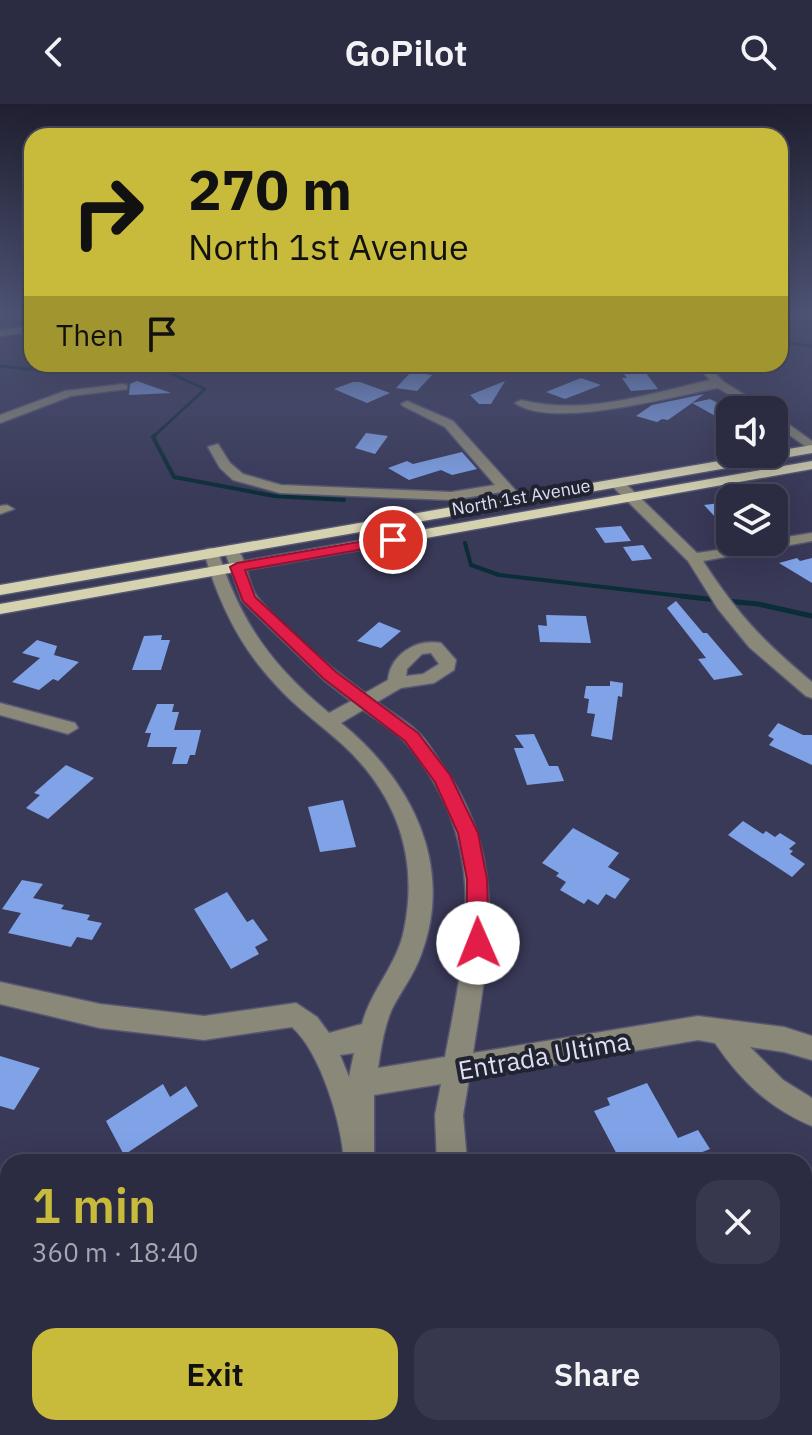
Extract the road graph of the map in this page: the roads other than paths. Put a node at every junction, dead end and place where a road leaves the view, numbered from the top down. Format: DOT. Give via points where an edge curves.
graph roads {
  1 [pos="711,375"];
  2 [pos="719,383"];
  3 [pos="123,387"];
  4 [pos="740,396"];
  5 [pos="521,403"];
  6 [pos="407,404"];
  7 [pos="0,419"];
  8 [pos="788,429"];
  9 [pos="214,447"];
  10 [pos="812,448"];
  11 [pos="812,465"];
  12 [pos="617,483"];
  13 [pos="505,487"];
  14 [pos="632,496"];
  15 [pos="518,501"];
  16 [pos="812,537"];
  17 [pos="231,549"];
  18 [pos="694,558"];
  19 [pos="221,563"];
  20 [pos="0,590"];
  21 [pos="0,609"];
  22 [pos="397,683"];
  23 [pos="812,692"];
  24 [pos="365,702"];
  25 [pos="0,709"];
  26 [pos="330,721"];
  27 [pos="68,728"];
  28 [pos="0,993"];
  29 [pos="373,1031"];
  30 [pos="724,1034"];
  31 [pos="324,1046"];
  32 [pos="812,1048"];
  33 [pos="455,1070"];
  34 [pos="363,1084"];
  35 [pos="812,1112"];
  36 [pos="358,1150"];
  37 [pos="451,1154"];
  1 -- 2 [label="street"];
  2 -- 4 [label="street"];
  2 -- 5 [label="street" via="556,412"];
  3 -- 7 [label="street" via="69,393"];
  6 -- 13 [label="street" via="449,424"];
  8 -- 10 [label="street"];
  9 -- 13 [label="street" via="238,477 280,489 451,496"];
  10 -- 12 [label="main road, North 1st Avenue"];
  11 -- 14 [label="main road, North 1st Avenue"];
  12 -- 14 [label="street"];
  12 -- 15 [label="main road, North 1st Avenue"];
  13 -- 15 [label="street"];
  14 -- 18 [label="street"];
  14 -- 19 [label="main road, North 1st Avenue"];
  15 -- 17 [label="main road, North 1st Avenue"];
  16 -- 18 [label="street"];
  17 -- 19 [label="street"];
  18 -- 23 [label="street" via="755,643"];
  19 -- 20 [label="main road, North 1st Avenue"];
  19 -- 21 [label="main road, North 1st Avenue"];
  19 -- 24 [label="street" via="248,598"];
  19 -- 26 [label="street" via="238,620 260,657"];
  22 -- 24 [label="street"];
  24 -- 26 [label="street"];
  24 -- 33 [label="street" via="412,737 453,795 468,833 477,879 478,943"];
  25 -- 27 [label="street"];
  26 -- 29 [label="street" via="378,766 401,801 418,848 420,900 411,952"];
  28 -- 31 [label="street" via="100,1016 204,1028 296,1015"];
  29 -- 31 [label="street"];
  29 -- 34 [label="street"];
  30 -- 32 [label="street, Entrada Ultima" via="749,1033"];
  30 -- 33 [label="street, Entrada Ultima" via="698,1028"];
  30 -- 35 [label="street" via="746,1066 779,1094"];
  31 -- 36 [label="street"];
  33 -- 34 [label="street, Entrada Ultima"];
  33 -- 37 [label="street" via="449,1115"];
  34 -- 36 [label="street"];
}
